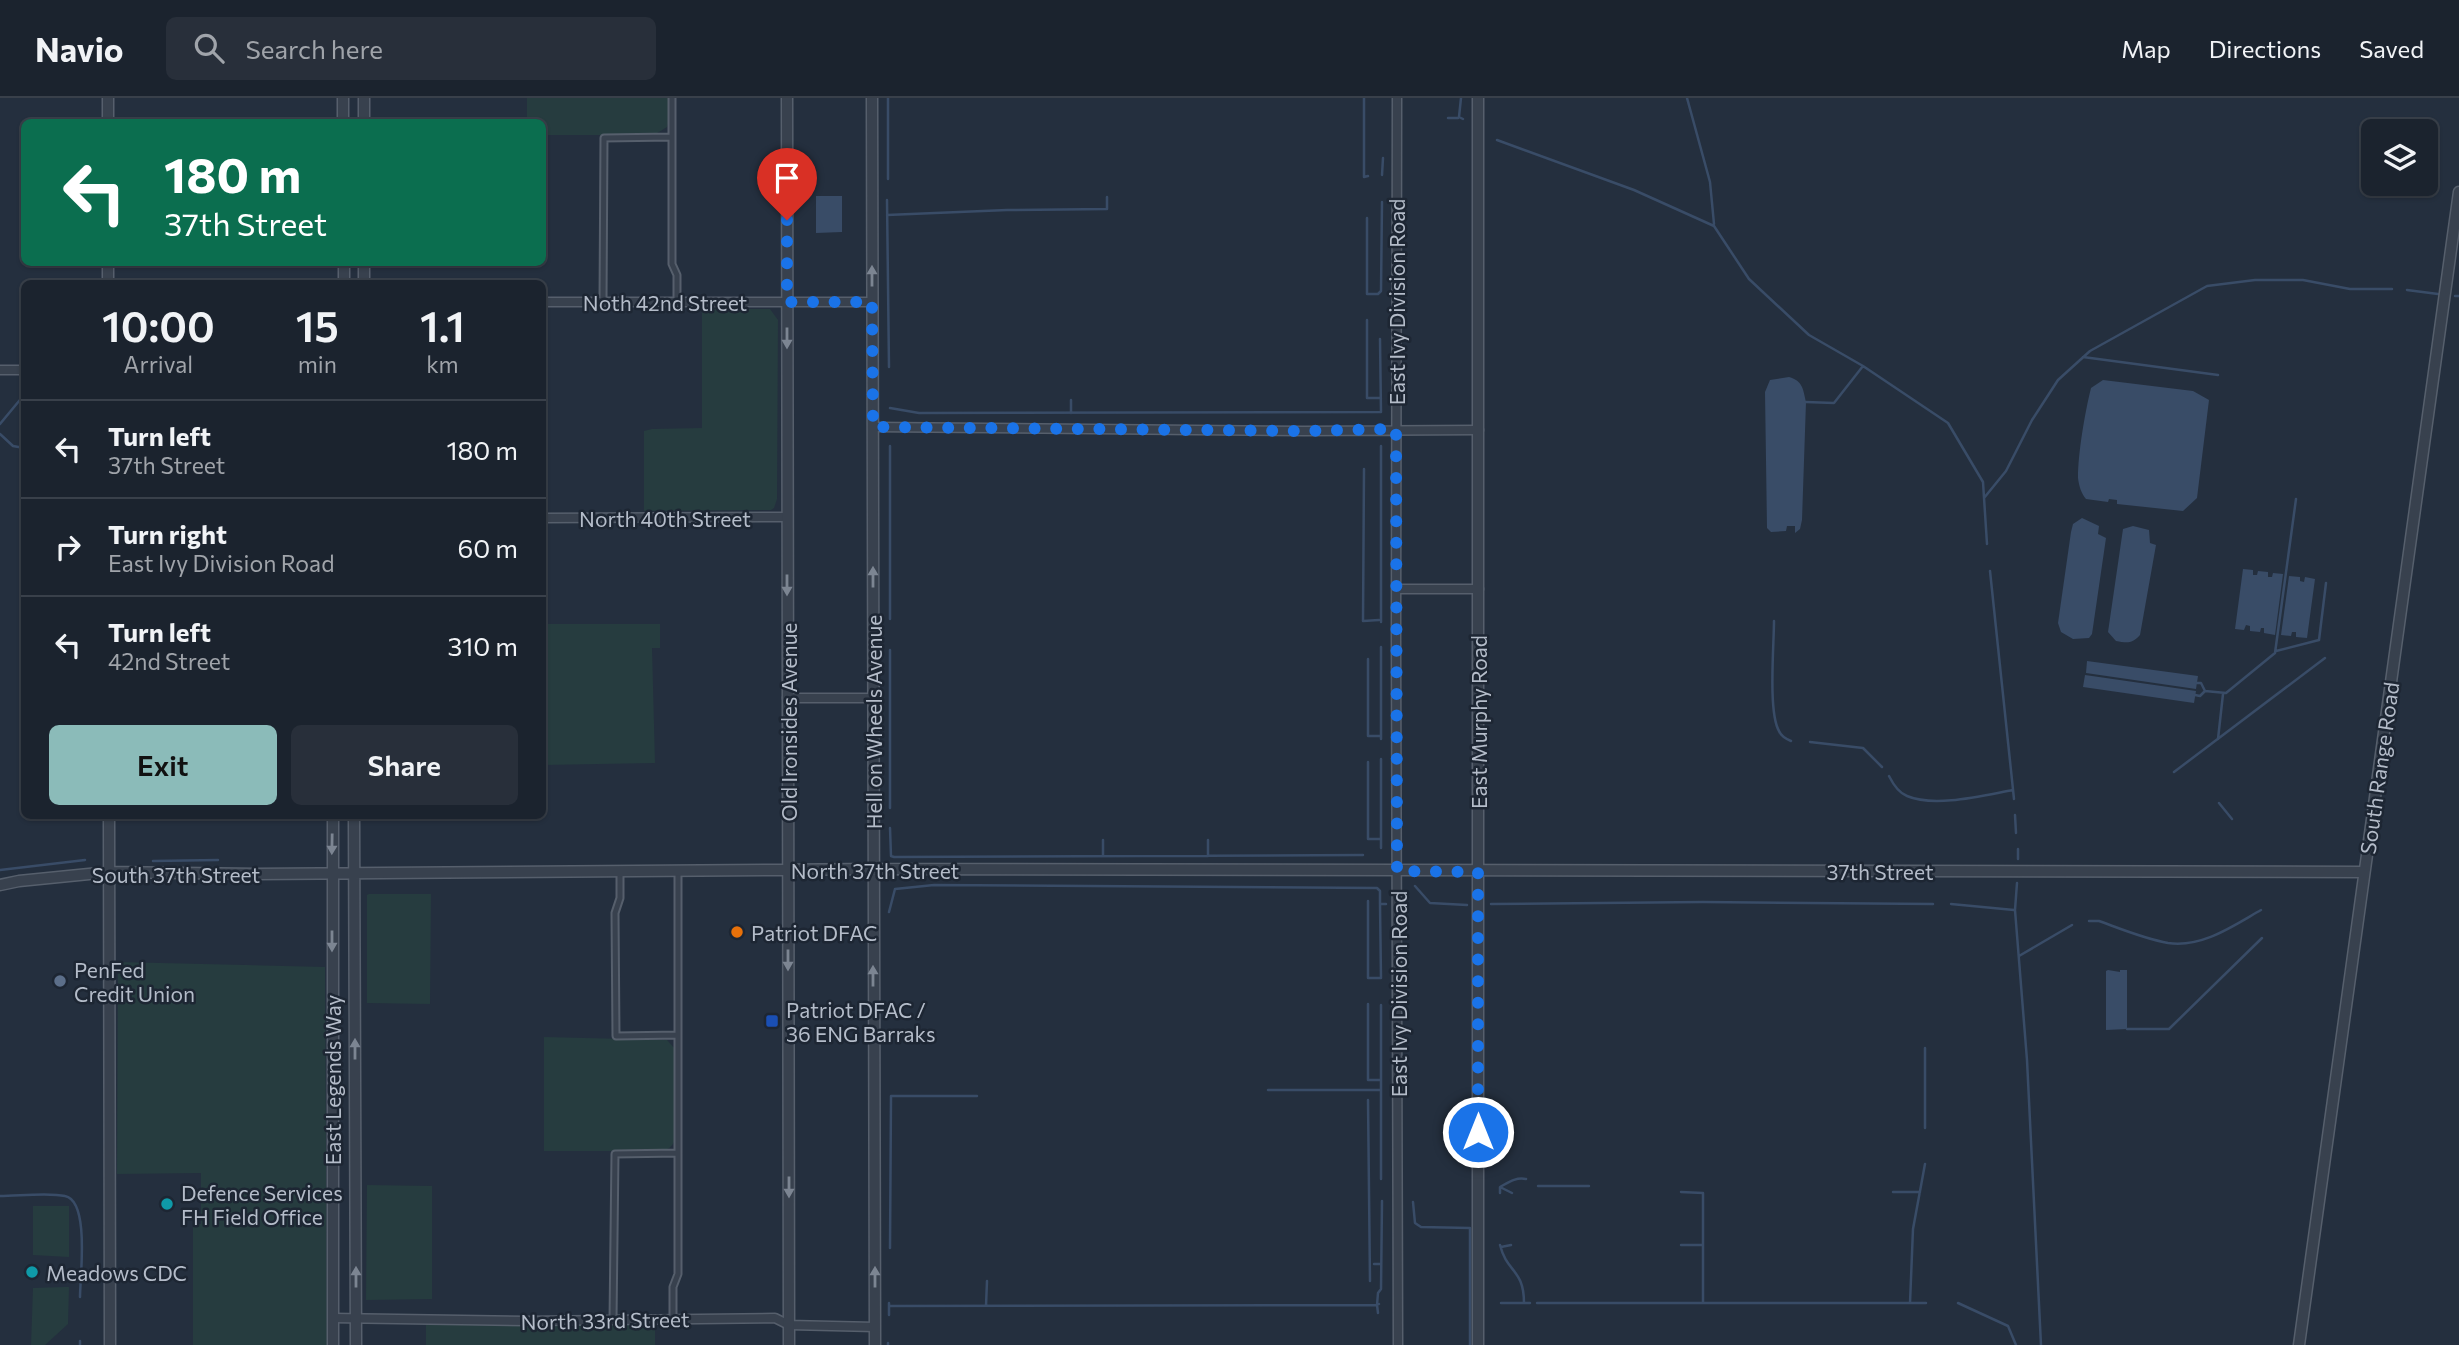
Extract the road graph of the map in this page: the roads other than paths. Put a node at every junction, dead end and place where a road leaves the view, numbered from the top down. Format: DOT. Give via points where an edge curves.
graph roads {
  1 [pos="108,98"];
  2 [pos="343,98"];
  3 [pos="364,98"];
  4 [pos="672,98"];
  5 [pos="787,98"];
  6 [pos="872,98"];
  7 [pos="1397,98"];
  8 [pos="1478,98"];
  9 [pos="108,119"];
  10 [pos="343,119"];
  11 [pos="364,119"];
  12 [pos="671,137"];
  13 [pos="2459,192"];
  14 [pos="546,302"];
  15 [pos="677,302"];
  16 [pos="787,302"];
  17 [pos="872,302"];
  18 [pos="603,303"];
  19 [pos="0,370"];
  20 [pos="21,370"];
  21 [pos="873,427"];
  22 [pos="1396,429"];
  23 [pos="1479,430"];
  24 [pos="787,517"];
  25 [pos="546,518"];
  26 [pos="1396,589"];
  27 [pos="1479,589"];
  28 [pos="787,698"];
  29 [pos="873,698"];
  30 [pos="109,819"];
  31 [pos="333,819"];
  32 [pos="354,819"];
  33 [pos="873,869"];
  34 [pos="788,870"];
  35 [pos="678,871"];
  36 [pos="1397,871"];
  37 [pos="110,872"];
  38 [pos="620,872"];
  39 [pos="1478,872"];
  40 [pos="2364,872"];
  41 [pos="332,873"];
  42 [pos="354,873"];
  43 [pos="0,885"];
  44 [pos="678,1035"];
  45 [pos="678,1153"];
  46 [pos="333,1318"];
  47 [pos="356,1319"];
  48 [pos="673,1319"];
  49 [pos="613,1320"];
  50 [pos="789,1325"];
  51 [pos="875,1327"];
  52 [pos="110,1345"];
  53 [pos="333,1345"];
  54 [pos="356,1345"];
  55 [pos="789,1345"];
  56 [pos="876,1345"];
  57 [pos="1398,1345"];
  58 [pos="1478,1345"];
  59 [pos="2299,1345"];
  1 -- 9 [label="street"];
  2 -- 10 [label="street"];
  3 -- 11 [label="street"];
  4 -- 12 [label="street"];
  5 -- 16 [label="street, Old Ironsides Avenue"];
  17 -- 6 [label="street, Hell on Wheels Avenue, one-way"];
  7 -- 22 [label="street, East Ivy Division Road"];
  8 -- 23 [label="street, East Murphy Road"];
  12 -- 15 [label="street" via="672,264 677,275"];
  12 -- 18 [label="street" via="604,138"];
  13 -- 40 [label="street, South Range Road"];
  14 -- 18 [label="street, Noth 42nd Street"];
  15 -- 16 [label="street, Noth 42nd Street"];
  15 -- 18 [label="street, Noth 42nd Street"];
  16 -- 17 [label="street, Noth 42nd Street"];
  16 -- 24 [label="street, Old Ironsides Avenue, one-way"];
  17 -- 21 [label="street, Hell on Wheels Avenue"];
  19 -- 20 [label="street"];
  21 -- 22 [label="street"];
  29 -- 21 [label="street, Hell on Wheels Avenue, one-way"];
  22 -- 23 [label="street"];
  22 -- 26 [label="street, East Ivy Division Road"];
  23 -- 27 [label="street, East Murphy Road"];
  24 -- 25 [label="street, North 40th Street"];
  24 -- 28 [label="street, Old Ironsides Avenue, one-way"];
  26 -- 27 [label="street"];
  26 -- 36 [label="street, East Ivy Division Road"];
  27 -- 39 [label="street, East Murphy Road"];
  28 -- 29 [label="street"];
  28 -- 34 [label="street, Old Ironsides Avenue"];
  29 -- 33 [label="street, Hell on Wheels Avenue"];
  30 -- 37 [label="street"];
  31 -- 41 [label="street, East Legends Way, one-way"];
  32 -- 42 [label="street, East Legends Way"];
  33 -- 34 [label="street, North 37th Street"];
  33 -- 36 [label="street, North 37th Street"];
  51 -- 33 [label="street, Hell on Wheels Avenue, one-way"];
  34 -- 35 [label="street, North 37th Street"];
  34 -- 50 [label="street, Old Ironsides Avenue, one-way"];
  35 -- 38 [label="street, North 37th Street"];
  35 -- 44 [label="street"];
  36 -- 39 [label="street, 37th Street"];
  36 -- 57 [label="street, East Ivy Division Road"];
  37 -- 41 [label="street, South 37th Street"];
  37 -- 43 [label="street, South 37th Street"];
  37 -- 52 [label="street"];
  38 -- 42 [label="street, North 37th Street"];
  38 -- 44 [label="street" via="615,913 616,1036"];
  39 -- 40 [label="street, 37th Street"];
  39 -- 58 [label="street, East Murphy Road"];
  40 -- 59 [label="street, South Range Road"];
  41 -- 42 [label="street, South 37th Street"];
  41 -- 46 [label="street, East Legends Way, one-way"];
  47 -- 42 [label="street, East Legends Way, one-way"];
  44 -- 45 [label="street"];
  45 -- 48 [label="street" via="678,1273"];
  45 -- 49 [label="street" via="615,1154"];
  46 -- 47 [label="street, North 33rd Street"];
  46 -- 53 [label="street, East Legends Way"];
  47 -- 49 [label="street, North 33rd Street"];
  47 -- 54 [label="street, East Legends Way"];
  48 -- 49 [label="street, North 33rd Street"];
  48 -- 50 [label="street, North 33rd Street" via="775,1318"];
  50 -- 51 [label="street, North 33rd Street"];
  50 -- 55 [label="street, Old Ironsides Avenue"];
  51 -- 56 [label="street, Hell on Wheels Avenue"];
}
